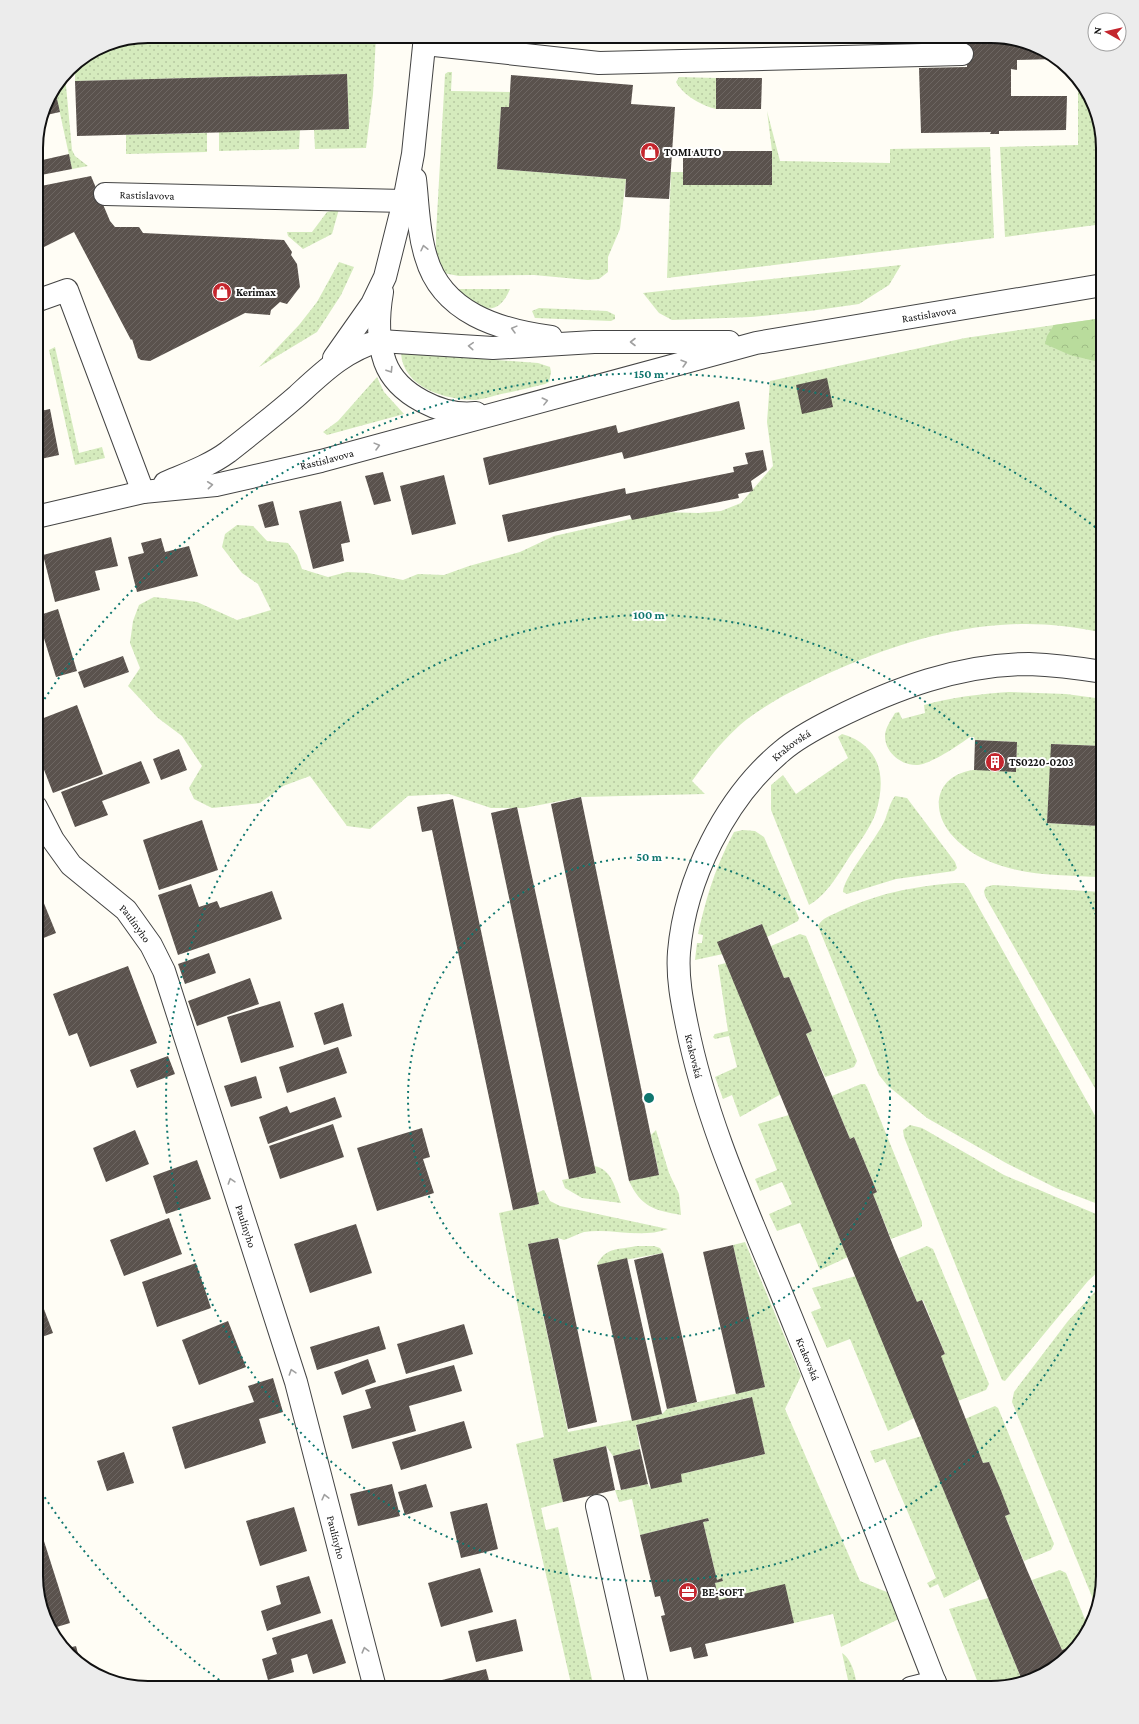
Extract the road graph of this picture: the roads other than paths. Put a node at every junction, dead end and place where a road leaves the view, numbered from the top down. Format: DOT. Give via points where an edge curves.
graph roads {
  1 [pos="425,43"];
  2 [pos="448,43"];
  3 [pos="962,54"];
  4 [pos="413,154"];
  5 [pos="105,194"];
  6 [pos="404,201"];
  7 [pos="385,277"];
  8 [pos="1096,286"];
  9 [pos="43,299"];
  10 [pos="380,341"];
  11 [pos="594,342"];
  12 [pos="756,342"];
  13 [pos="322,372"];
  14 [pos="507,410"];
  15 [pos="143,492"];
  16 [pos="43,515"];
  17 [pos="1096,671"];
  18 [pos="43,821"];
  19 [pos="597,1506"];
  20 [pos="373,1681"];
  21 [pos="636,1681"];
  22 [pos="934,1681"];
  1 -- 4 [label="street, Rastislavova"];
  2 -- 3 [label="street" via="599,63"];
  4 -- 6 [label="street, Rastislavova"];
  11 -- 4 [label="street, Rastislavova, one-way" via="539,336 505,327 477,317 452,302 426,258"];
  5 -- 6 [label="street, Rastislavova"];
  6 -- 7 [label="street, Rastislavova"];
  7 -- 10 [label="street, Rastislavova" via="379,309"];
  7 -- 13 [label="street, Rastislavova" via="372,304"];
  8 -- 12 [label="street, Rastislavova"];
  9 -- 15 [label="street" via="67,290"];
  11 -- 10 [label="street, Rastislavova, one-way" via="493,348"];
  10 -- 13 [label="street, Rastislavova" via="354,350"];
  10 -- 14 [label="street, Rastislavova, one-way" via="392,374 409,392 424,402 452,413"];
  12 -- 11 [label="street, Rastislavova, one-way"];
  14 -- 12 [label="street, Rastislavova, one-way"];
  13 -- 15 [label="street, Rastislavova" via="226,453 197,469"];
  15 -- 14 [label="street, Rastislavova, one-way" via="216,484 263,474"];
  15 -- 16 [label="street, Rastislavova"];
  17 -- 22 [label="street, Krakovská" via="1069,666 1026,664 975,669 903,688 819,727 784,749 761,770 721,825 699,868 686,911 679,952 680,995 692,1053 717,1134 814,1372"];
  20 -- 18 [label="street, Paulínyho, one-way" via="296,1382 164,971 151,945 126,910 71,864 52,840"];
  19 -- 21 [label="street"];
}
